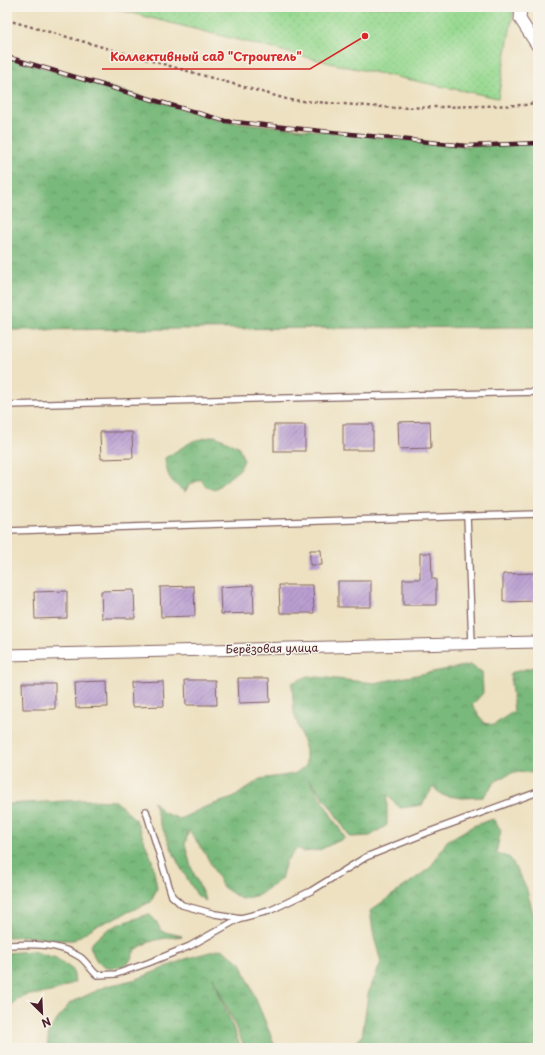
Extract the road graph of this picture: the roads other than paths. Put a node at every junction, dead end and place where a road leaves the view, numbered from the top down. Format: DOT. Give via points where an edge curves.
graph roads {
  1 [pos="521,7"];
  2 [pos="538,47"];
  3 [pos="538,392"];
  4 [pos="7,405"];
  5 [pos="538,514"];
  6 [pos="467,516"];
  7 [pos="7,531"];
  8 [pos="538,642"];
  9 [pos="472,643"];
  10 [pos="7,655"];
  11 [pos="538,792"];
  12 [pos="146,811"];
  13 [pos="241,918"];
  14 [pos="7,945"];
  1 -- 2 [label="street" via="520,18"];
  3 -- 4 [label="lane"];
  5 -- 6 [label="lane"];
  6 -- 7 [label="lane"];
  6 -- 9 [label="lane"];
  8 -- 9 [label="street, Берёзовая улица"];
  9 -- 10 [label="street, Берёзовая улица"];
  11 -- 13 [label="lane" via="366,857 311,891 269,911"];
  12 -- 13 [label="lane" via="172,896 182,905"];
  13 -- 14 [label="lane" via="190,946 116,974 97,975 81,958 66,950 28,944"];
}
